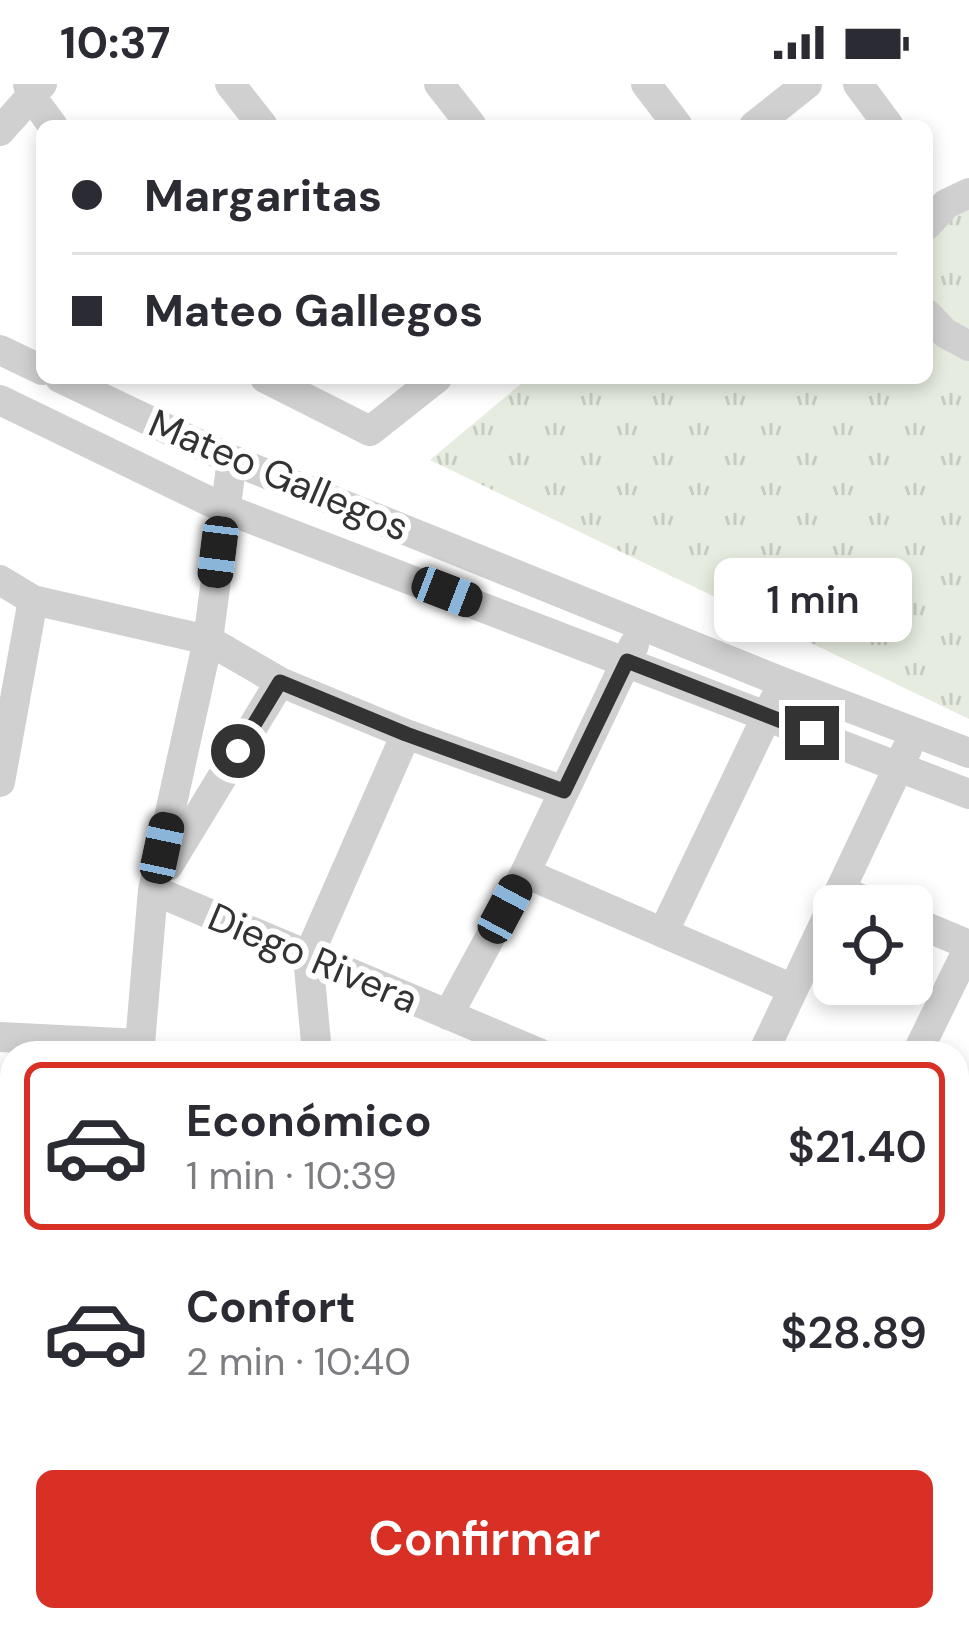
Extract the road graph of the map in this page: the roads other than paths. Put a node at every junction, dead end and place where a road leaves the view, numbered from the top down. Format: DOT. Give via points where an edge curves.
graph roads {
  1 [pos="230,84"];
  2 [pos="439,84"];
  3 [pos="646,84"];
  4 [pos="807,84"];
  5 [pos="858,84"];
  6 [pos="34,88"];
  7 [pos="50,120"];
  8 [pos="258,120"];
  9 [pos="467,120"];
  10 [pos="673,120"];
  11 [pos="762,120"];
  12 [pos="885,120"];
  13 [pos="0,130"];
  14 [pos="933,321"];
  15 [pos="969,346"];
  16 [pos="0,350"];
  17 [pos="36,367"];
  18 [pos="73,384"];
  19 [pos="278,384"];
  20 [pos="429,384"];
  21 [pos="0,400"];
  22 [pos="232,460"];
  23 [pos="223,508"];
  24 [pos="0,580"];
  25 [pos="33,600"];
  26 [pos="642,626"];
  27 [pos="208,640"];
  28 [pos="627,661"];
  29 [pos="280,682"];
  30 [pos="782,682"];
  31 [pos="769,716"];
  32 [pos="915,731"];
  33 [pos="406,734"];
  34 [pos="969,753"];
  35 [pos="899,767"];
  36 [pos="0,782"];
  37 [pos="564,791"];
  38 [pos="969,794"];
  39 [pos="524,873"];
  40 [pos="842,885"];
  41 [pos="153,890"];
  42 [pos="933,930"];
  43 [pos="664,933"];
  44 [pos="969,946"];
  45 [pos="813,948"];
  46 [pos="308,957"];
  47 [pos="794,989"];
  48 [pos="448,1015"];
  49 [pos="0,1037"];
  50 [pos="52,1041"];
  51 [pos="142,1041"];
  52 [pos="316,1041"];
  53 [pos="510,1041"];
  54 [pos="769,1041"];
  55 [pos="923,1041"];
  1 -- 8 [label="street"];
  2 -- 9 [label="street"];
  3 -- 10 [label="street"];
  4 -- 11 [label="street"];
  5 -- 12 [label="street"];
  6 -- 7 [label="street"];
  6 -- 13 [label="street"];
  14 -- 15 [label="street"];
  16 -- 17 [label="street"];
  18 -- 22 [label="street, Mateo Gallegos"];
  19 -- 20 [label="street" via="370,431"];
  21 -- 23 [label="street, Mateo Gallegos"];
  22 -- 23 [label="street"];
  22 -- 26 [label="street, Mateo Gallegos"];
  23 -- 27 [label="street"];
  23 -- 28 [label="street, Mateo Gallegos"];
  24 -- 25 [label="street"];
  25 -- 27 [label="street"];
  25 -- 36 [label="street"];
  26 -- 28 [label="street"];
  26 -- 30 [label="street, Mateo Gallegos"];
  27 -- 29 [label="street"];
  27 -- 41 [label="street"];
  28 -- 31 [label="street, Mateo Gallegos"];
  28 -- 37 [label="street"];
  29 -- 33 [label="street"];
  29 -- 41 [label="street"];
  30 -- 31 [label="street"];
  30 -- 32 [label="street, Mateo Gallegos"];
  31 -- 35 [label="street, Mateo Gallegos"];
  31 -- 43 [label="street"];
  32 -- 34 [label="street, Mateo Gallegos"];
  32 -- 35 [label="street"];
  33 -- 37 [label="street"];
  33 -- 46 [label="street"];
  35 -- 38 [label="street, Mateo Gallegos"];
  35 -- 40 [label="street"];
  37 -- 39 [label="street"];
  39 -- 43 [label="street"];
  39 -- 48 [label="street"];
  41 -- 46 [label="street, Diego Rivera"];
  41 -- 51 [label="street"];
  42 -- 44 [label="street"];
  43 -- 47 [label="street"];
  44 -- 55 [label="street"];
  45 -- 47 [label="street"];
  46 -- 48 [label="street, Diego Rivera"];
  46 -- 52 [label="street"];
  47 -- 54 [label="street"];
  48 -- 53 [label="street, Diego Rivera"];
  49 -- 50 [label="street"];
}
